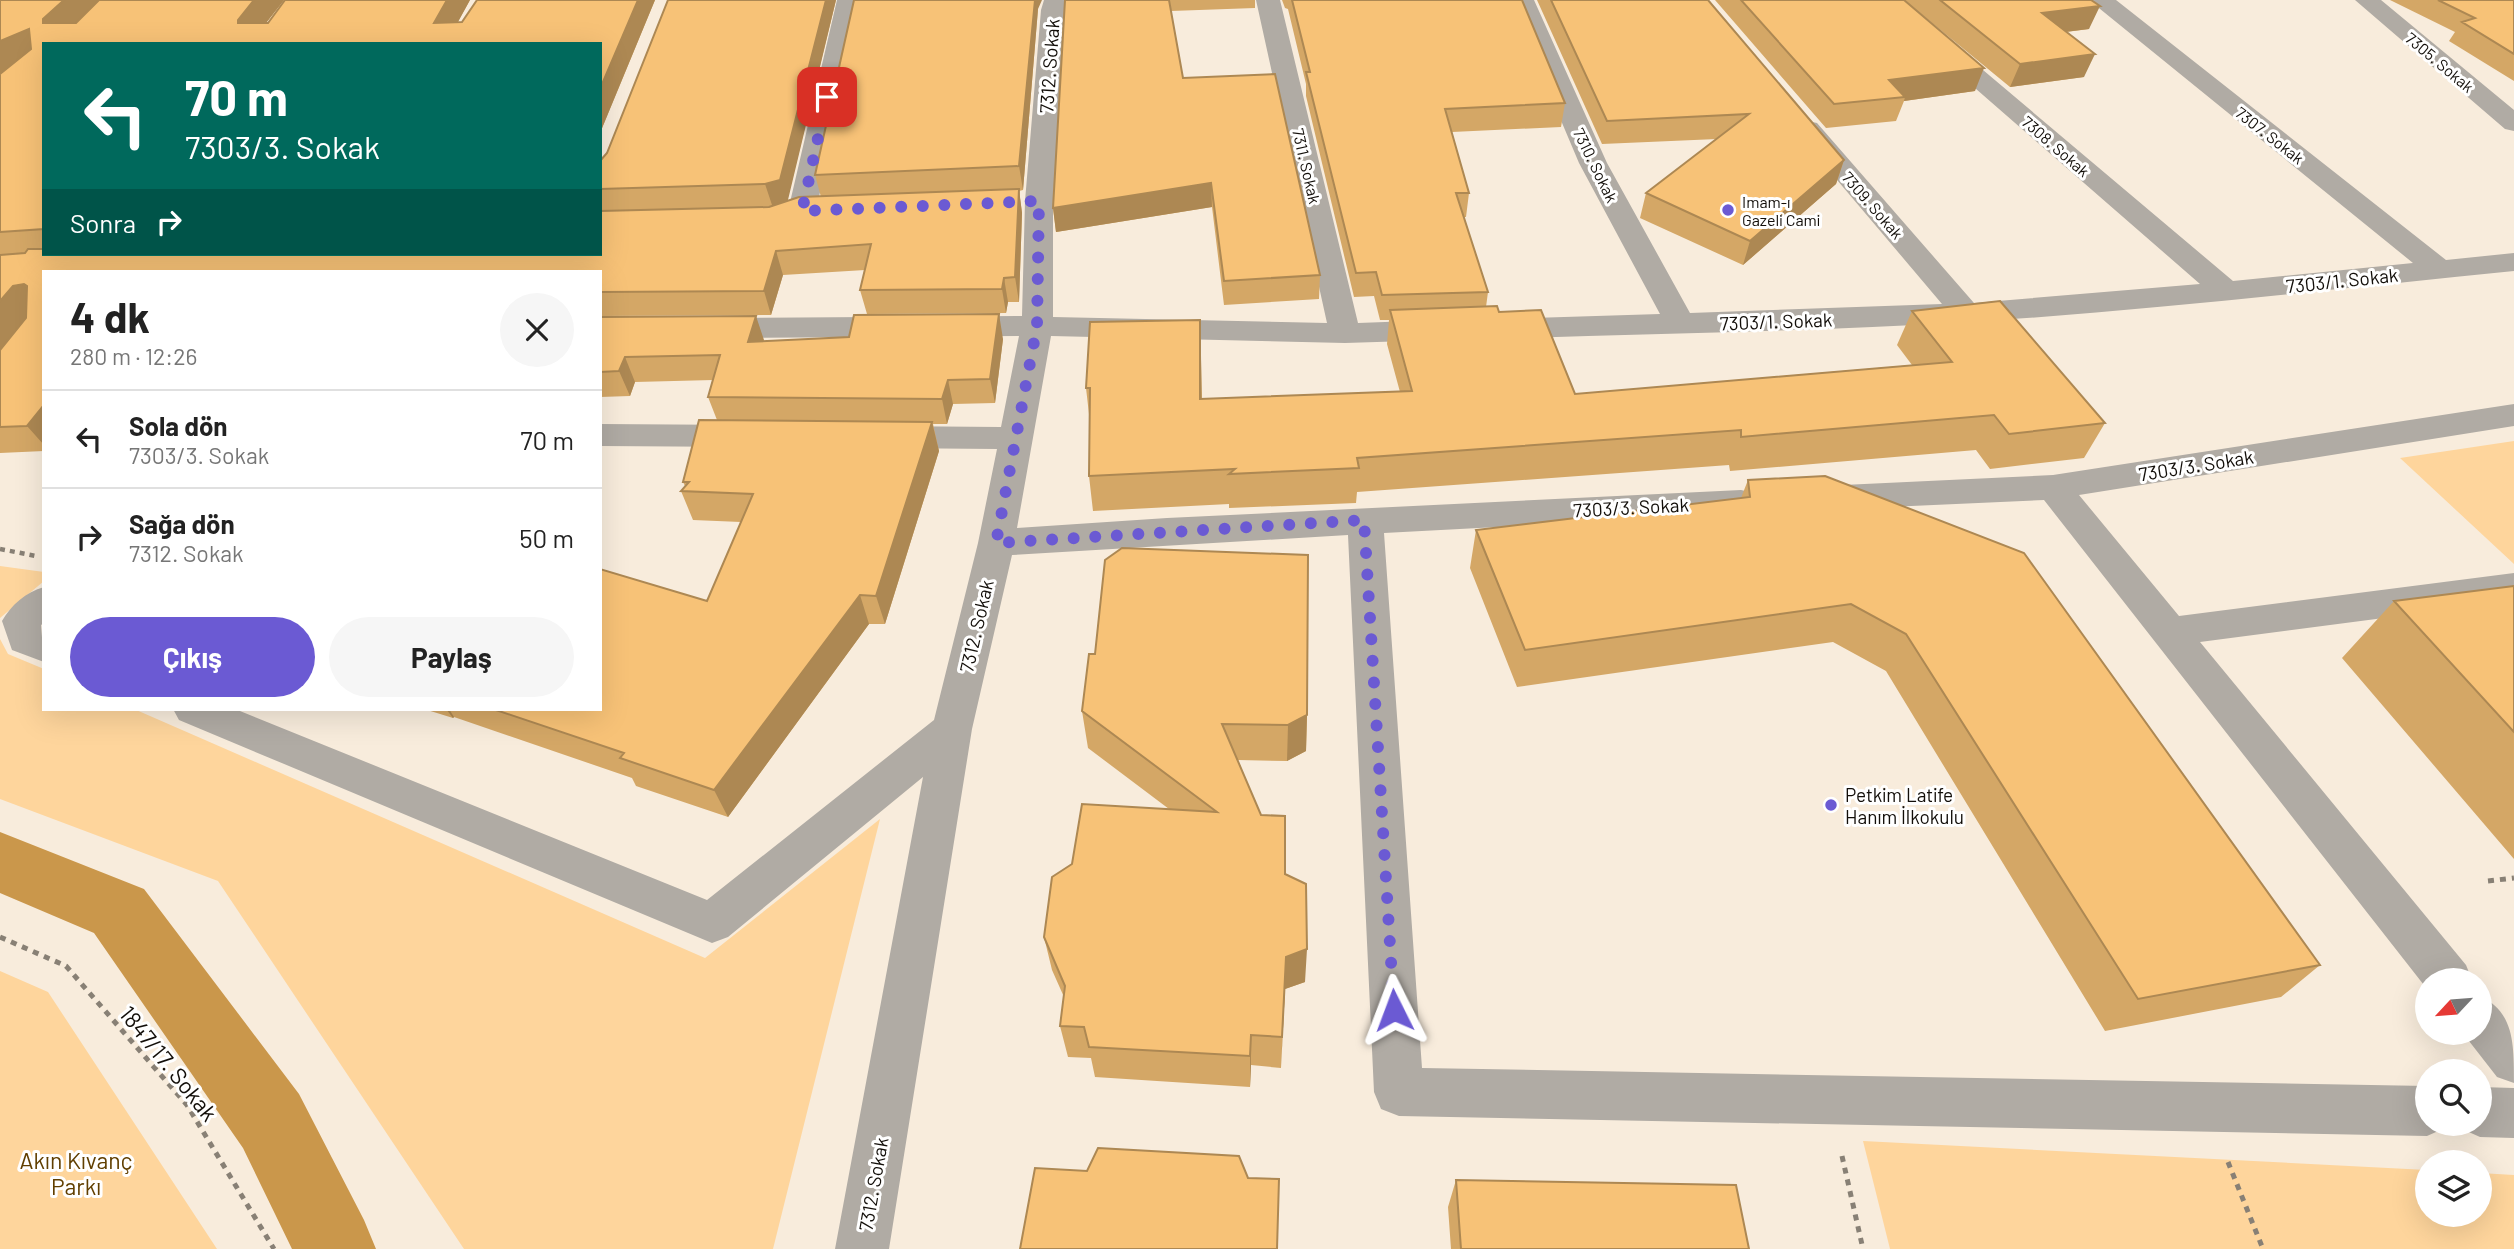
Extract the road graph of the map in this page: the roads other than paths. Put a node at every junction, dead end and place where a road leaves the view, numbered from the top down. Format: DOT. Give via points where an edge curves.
graph roads {
  1 [pos="849,0"];
  2 [pos="1056,0"];
  3 [pos="1268,0"];
  4 [pos="1522,0"];
  5 [pos="1886,0"];
  6 [pos="2101,0"];
  7 [pos="2367,0"];
  8 [pos="1788,106"];
  9 [pos="2514,123"];
  10 [pos="803,214"];
  11 [pos="2514,262"];
  12 [pos="2440,270"];
  13 [pos="2226,291"];
  14 [pos="1966,313"];
  15 [pos="1681,324"];
  16 [pos="1037,326"];
  17 [pos="682,329"];
  18 [pos="1345,333"];
  19 [pos="2514,415"];
  20 [pos="602,435"];
  21 [pos="781,436"];
  22 [pos="850,437"];
  23 [pos="1017,438"];
  24 [pos="2053,487"];
  25 [pos="1364,520"];
  26 [pos="996,543"];
  27 [pos="2514,587"];
  28 [pos="42,603"];
  29 [pos="2169,632"];
  30 [pos="35,643"];
  31 [pos="198,711"];
  32 [pos="952,729"];
  33 [pos="2439,968"];
  34 [pos="2492,1033"];
  35 [pos="2514,1060"];
  36 [pos="2415,1111"];
  37 [pos="2492,1112"];
  38 [pos="2514,1113"];
  39 [pos="862,1249"];
  1 -- 10 [label="street"];
  2 -- 16 [label="street, 7312. Sokak" via="1025,202"];
  3 -- 18 [label="street, 7311. Sokak"];
  4 -- 15 [label="street, 7310. Sokak" via="1593,163"];
  5 -- 13 [label="street, 7308. Sokak"];
  6 -- 12 [label="street, 7307. Sokak"];
  7 -- 9 [label="street, 7305. Sokak"];
  8 -- 14 [label="street, 7309. Sokak"];
  11 -- 12 [label="street, 7303/1. Sokak"];
  12 -- 13 [label="street, 7303/1. Sokak"];
  13 -- 14 [label="street, 7303/1. Sokak"];
  14 -- 15 [label="street, 7303/1. Sokak"];
  15 -- 18 [label="street, 7303/1. Sokak"];
  16 -- 17 [label="street, 7303/1. Sokak"];
  16 -- 18 [label="street, 7303/1. Sokak"];
  16 -- 23 [label="street, 7312. Sokak"];
  19 -- 24 [label="street, 7303/3. Sokak"];
  20 -- 21 [label="street"];
  22 -- 23 [label="street"];
  23 -- 26 [label="street, 7312. Sokak"];
  24 -- 25 [label="street, 7303/3. Sokak"];
  24 -- 29 [label="street"];
  25 -- 26 [label="street, 7303/3. Sokak"];
  25 -- 36 [label="street" via="1399,1092"];
  26 -- 32 [label="street, 7312. Sokak"];
  27 -- 29 [label="street"];
  28 -- 30 [label="street" via="21,621"];
  29 -- 33 [label="street"];
  31 -- 32 [label="street" via="712,923"];
  32 -- 39 [label="street, 7312. Sokak"];
  34 -- 35 [label="street"];
  37 -- 38 [label="street"];
}
